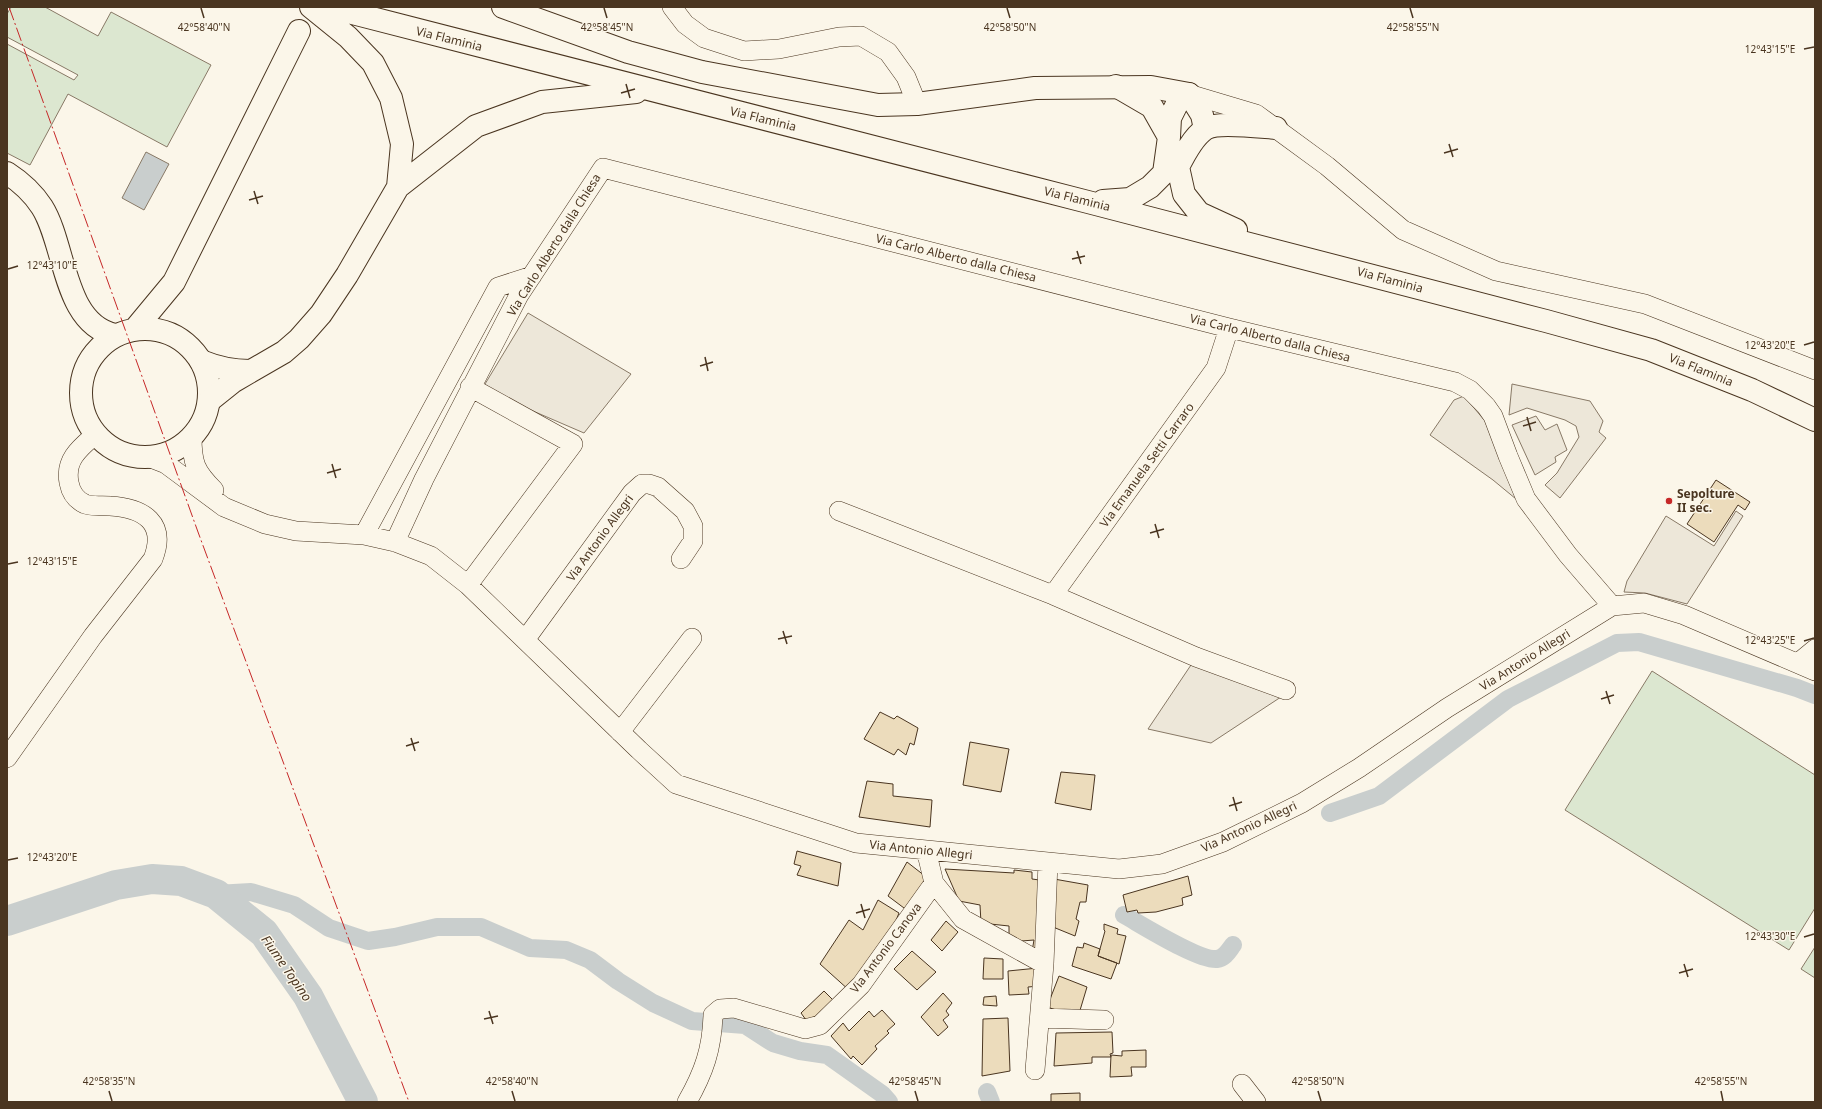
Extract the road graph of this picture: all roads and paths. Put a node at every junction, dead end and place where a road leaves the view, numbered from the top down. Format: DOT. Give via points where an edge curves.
graph roads {
  1 [pos="311,7"];
  2 [pos="329,7"];
  3 [pos="503,7"];
  4 [pos="673,8"];
  5 [pos="299,31"];
  6 [pos="1116,86"];
  7 [pos="651,90"];
  8 [pos="1189,94"];
  9 [pos="917,104"];
  10 [pos="1276,128"];
  11 [pos="1206,129"];
  12 [pos="1169,137"];
  13 [pos="7,173"];
  14 [pos="398,187"];
  15 [pos="1088,202"];
  16 [pos="1262,247"];
  17 [pos="532,276"];
  18 [pos="174,282"];
  19 [pos="85,316"];
  20 [pos="1228,328"];
  21 [pos="125,332"];
  22 [pos="180,338"];
  23 [pos="201,361"];
  24 [pos="88,362"];
  25 [pos="1815,370"];
  26 [pos="250,371"];
  27 [pos="470,388"];
  28 [pos="209,401"];
  29 [pos="1815,420"];
  30 [pos="96,434"];
  31 [pos="192,436"];
  32 [pos="148,457"];
  33 [pos="839,511"];
  34 [pos="265,524"];
  35 [pos="364,534"];
  36 [pos="395,542"];
  37 [pos="682,559"];
  38 [pos="468,585"];
  39 [pos="1053,595"];
  40 [pos="1612,606"];
  41 [pos="692,638"];
  42 [pos="525,640"];
  43 [pos="1815,648"];
  44 [pos="1798,663"];
  45 [pos="1815,671"];
  46 [pos="1286,690"];
  47 [pos="620,732"];
  48 [pos="7,758"];
  49 [pos="926,850"];
  50 [pos="1048,862"];
  51 [pos="934,883"];
  52 [pos="1044,964"];
  53 [pos="1040,1018"];
  54 [pos="1104,1020"];
  55 [pos="1035,1070"];
  56 [pos="1242,1084"];
  57 [pos="687,1102"];
  58 [pos="1256,1102"];
  1 -- 14 [label="main road" via="348,37 372,63 391,98 402,144"];
  2 -- 7 [label="main road, Via Flaminia"];
  3 -- 9 [label="main road" via="628,52 702,72 878,105"];
  4 -- 9 [label="street" via="685,24 704,38 744,51 779,49 839,37 861,36 888,52 906,77"];
  5 -- 18 [label="main road"];
  6 -- 8 [label="main road" via="1151,87"];
  6 -- 9 [label="main road" via="1035,88"];
  6 -- 12 [label="main road" via="1152,108"];
  7 -- 14 [label="main road" via="542,102 476,126"];
  7 -- 15 [label="main road, Via Flaminia"];
  8 -- 10 [label="street" via="1256,114"];
  8 -- 11 [label="main road" via="1202,116"];
  8 -- 12 [label="main road" via="1178,102 1170,118"];
  10 -- 11 [label="main road" via="1234,124"];
  10 -- 25 [label="street" via="1328,166 1403,230 1496,271 1645,304"];
  11 -- 16 [label="main road" via="1187,150 1178,167 1184,194 1199,213 1234,229"];
  12 -- 15 [label="main road" via="1164,173 1150,187 1130,199"];
  13 -- 19 [label="main road" via="29,189 42,207 50,223 73,293"];
  14 -- 26 [label="main road" via="347,275 321,314 284,352"];
  15 -- 16 [label="main road, Via Flaminia"];
  16 -- 29 [label="main road, Via Flaminia" via="1651,350 1752,390"];
  17 -- 20 [label="street, Via Carlo Alberto dalla Chiesa" via="603,168"];
  17 -- 27 [label="street, Via Carlo Alberto dalla Chiesa" via="519,295"];
  17 -- 35 [label="street" via="498,287"];
  18 -- 21 [label="main road"];
  18 -- 22 [label="main road" via="168,305 170,318"];
  19 -- 21 [label="main road" via="99,330"];
  19 -- 24 [label="main road" via="89,334"];
  20 -- 39 [label="street, Via Emanuela Setti Carraro" via="1216,368"];
  20 -- 40 [label="street, Via Carlo Alberto dalla Chiesa" via="1455,382 1470,390 1493,416 1526,499 1568,555"];
  21 -- 22 [label="main road" via="158,329"];
  21 -- 24 [label="main road" via="100,347"];
  22 -- 23 [label="main road"];
  23 -- 26 [label="main road" via="221,369"];
  23 -- 28 [label="main road" via="207,375"];
  24 -- 30 [label="main road" via="80,388 89,425"];
  26 -- 28 [label="main road"];
  27 -- 36 [label="street, Via Carlo Alberto dalla Chiesa"];
  27 -- 38 [label="street" via="573,444"];
  28 -- 31 [label="main road" via="204,420"];
  30 -- 32 [label="main road" via="125,454"];
  30 -- 48 [label="street" via="73,457 68,480 71,489 76,498 85,504 122,507 147,517 159,536 158,546 153,559 93,636"];
  31 -- 32 [label="main road" via="172,452"];
  31 -- 34 [label="street" via="194,462 199,475 234,505"];
  32 -- 34 [label="street" via="166,464 224,507"];
  33 -- 39 [label="street"];
  34 -- 35 [label="street, Via Antonio Allegri" via="296,530"];
  35 -- 36 [label="street, Via Antonio Allegri"];
  36 -- 38 [label="street, Via Antonio Allegri" via="431,556"];
  37 -- 42 [label="street, Via Antonio Allegri" via="693,542 693,526 685,510 658,487 642,484 632,493"];
  38 -- 42 [label="street, Via Antonio Allegri"];
  39 -- 46 [label="street" via="1196,657"];
  40 -- 44 [label="street, Via Antonio Allegri" via="1644,603 1684,615"];
  40 -- 50 [label="street, Via Antonio Allegri" via="1447,708 1308,799 1222,842 1155,865 1119,869"];
  41 -- 47 [label="street"];
  42 -- 47 [label="street, Via Antonio Allegri"];
  43 -- 44 [label="street"];
  44 -- 45 [label="street, Via Antonio Allegri"];
  47 -- 49 [label="street, Via Antonio Allegri" via="676,784 856,843"];
  49 -- 50 [label="street, Via Antonio Allegri"];
  49 -- 51 [label="street"];
  50 -- 52 [label="street"];
  51 -- 52 [label="street" via="963,919"];
  51 -- 57 [label="street, Via Antonio Canova" via="861,986 820,1025 805,1028 734,1008 720,1010 713,1015 712,1035 702,1076"];
  52 -- 53 [label="street"];
  53 -- 54 [label="street"];
  53 -- 55 [label="street"];
  56 -- 58 [label="street"];
}
